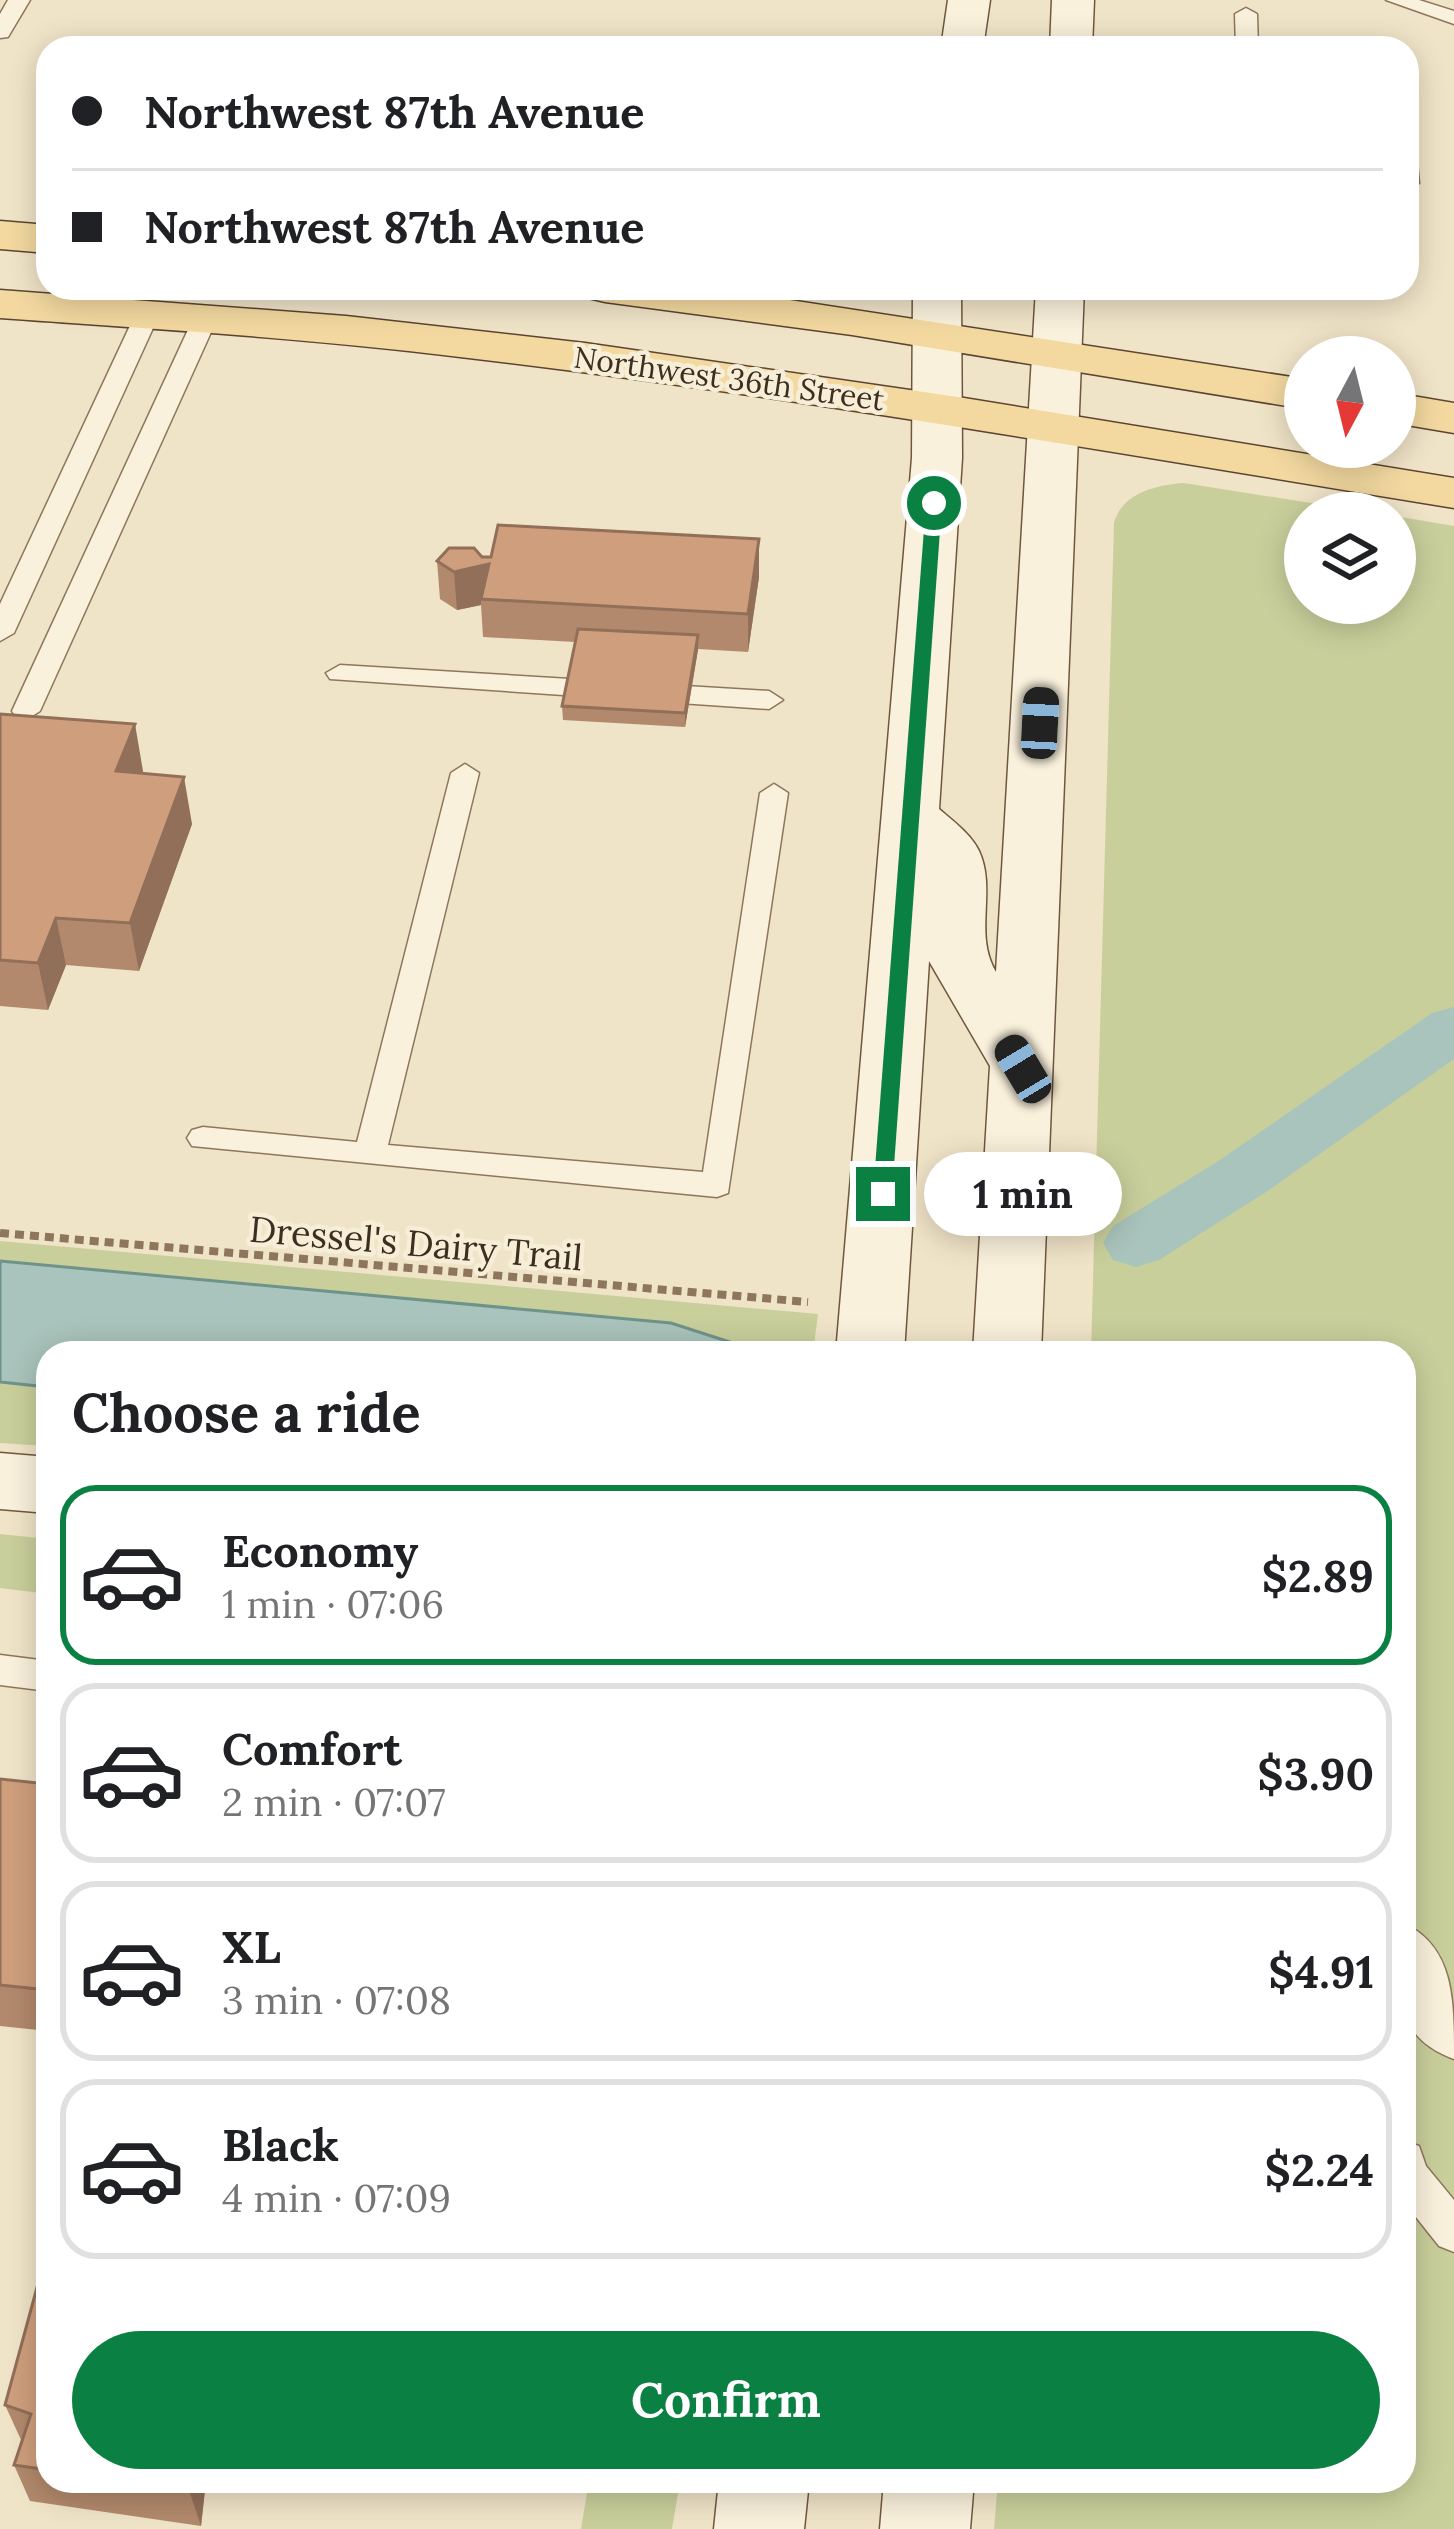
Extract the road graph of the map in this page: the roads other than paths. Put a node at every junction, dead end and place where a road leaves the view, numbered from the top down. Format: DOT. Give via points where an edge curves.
graph roads {
  1 [pos="19,0"];
  2 [pos="969,0"];
  3 [pos="1073,0"];
  4 [pos="1397,0"];
  5 [pos="1246,14"];
  6 [pos="1454,18"];
  7 [pos="0,32"];
  8 [pos="964,36"];
  9 [pos="1072,36"];
  10 [pos="1246,36"];
  11 [pos="0,236"];
  12 [pos="36,238"];
  13 [pos="770,300"];
  14 [pos="1059,300"];
  15 [pos="0,304"];
  16 [pos="937,312"];
  17 [pos="147,315"];
  18 [pos="206,319"];
  19 [pos="1056,354"];
  20 [pos="1284,391"];
  21 [pos="938,410"];
  22 [pos="1416,412"];
  23 [pos="1454,418"];
  24 [pos="1054,428"];
  25 [pos="1454,493"];
  26 [pos="0,633"];
  27 [pos="340,673"];
  28 [pos="769,700"];
  29 [pos="26,711"];
  30 [pos="465,773"];
  31 [pos="774,793"];
  32 [pos="910,814"];
  33 [pos="1023,1069"];
  34 [pos="203,1138"];
  35 [pos="370,1155"];
  36 [pos="871,1341"];
  37 [pos="1008,1341"];
  38 [pos="0,1481"];
  39 [pos="36,1484"];
  40 [pos="0,1670"];
  41 [pos="36,1674"];
  42 [pos="1416,1974"];
  43 [pos="1454,2023"];
  44 [pos="1416,2185"];
  45 [pos="1454,2233"];
  46 [pos="763,2493"];
  47 [pos="928,2493"];
  48 [pos="759,2529"];
  49 [pos="926,2529"];
  1 -- 7 [label="lane"];
  2 -- 8 [label="main road"];
  3 -- 9 [label="main road"];
  4 -- 6 [label="lane"];
  5 -- 10 [label="lane"];
  11 -- 12 [label="main road"];
  13 -- 16 [label="main road"];
  14 -- 19 [label="main road"];
  15 -- 17 [label="main road, Northwest 36th Street"];
  16 -- 19 [label="main road"];
  16 -- 21 [label="main road"];
  17 -- 18 [label="main road, Northwest 36th Street"];
  17 -- 26 [label="lane"];
  18 -- 21 [label="main road, Northwest 36th Street" via="558,354"];
  18 -- 29 [label="lane"];
  19 -- 20 [label="main road"];
  19 -- 24 [label="main road"];
  21 -- 24 [label="main road, Northwest 36th Street"];
  21 -- 32 [label="main road"];
  22 -- 23 [label="main road"];
  24 -- 25 [label="main road, Northwest 36th Street"];
  24 -- 33 [label="main road"];
  27 -- 28 [label="lane"];
  30 -- 35 [label="lane"];
  31 -- 35 [label="lane" via="717,1185"];
  32 -- 33 [label="main road" via="951,853 954,952"];
  32 -- 36 [label="main road"];
  33 -- 37 [label="main road"];
  34 -- 35 [label="lane"];
  38 -- 39 [label="main road"];
  40 -- 41 [label="lane"];
  42 -- 43 [label="main road"];
  44 -- 45 [label="lane"];
  46 -- 48 [label="main road"];
  47 -- 49 [label="main road"];
}
